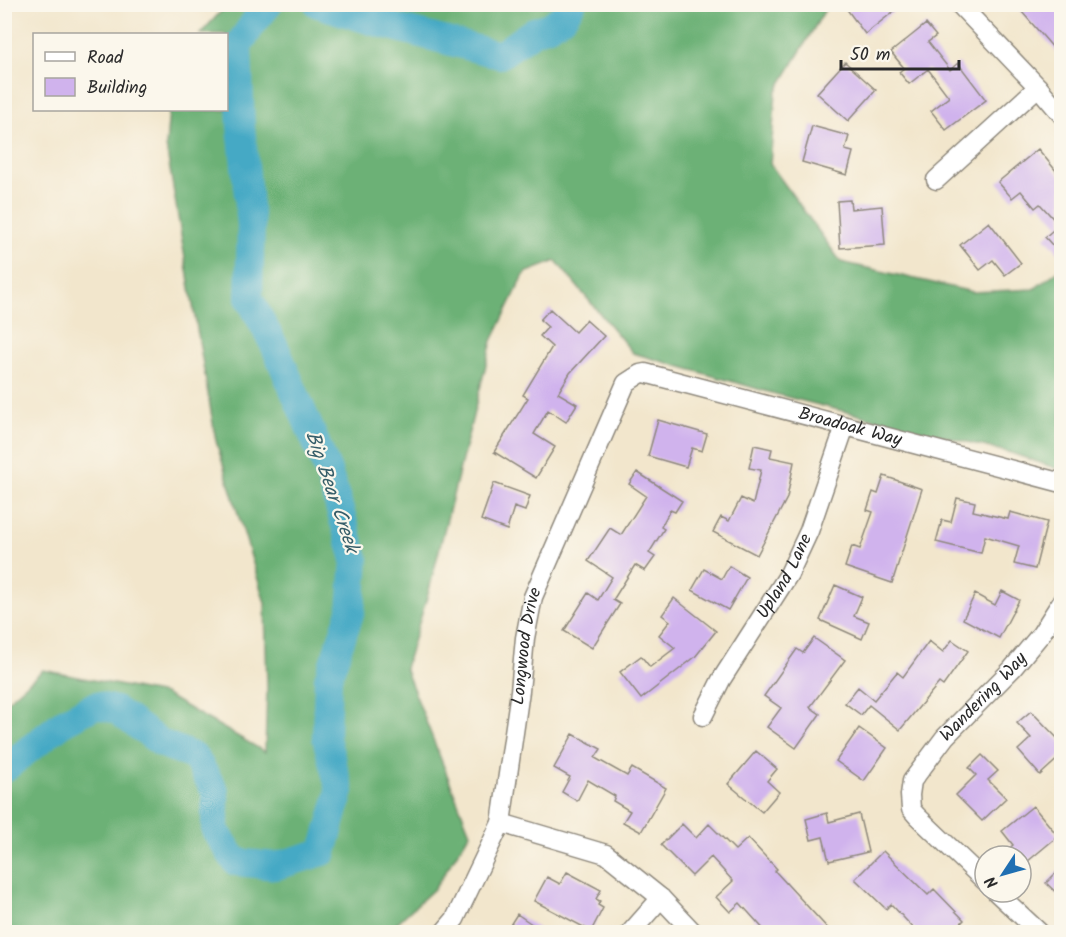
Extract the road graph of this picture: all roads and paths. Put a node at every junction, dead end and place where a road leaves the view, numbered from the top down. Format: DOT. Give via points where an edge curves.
graph roads {
  1 [pos="959,4"];
  2 [pos="1038,87"];
  3 [pos="1062,115"];
  4 [pos="936,180"];
  5 [pos="640,374"];
  6 [pos="845,426"];
  7 [pos="1062,483"];
  8 [pos="1062,601"];
  9 [pos="704,716"];
  10 [pos="501,823"];
  11 [pos="973,870"];
  12 [pos="661,898"];
  13 [pos="1009,904"];
  14 [pos="444,933"];
  15 [pos="631,933"];
  16 [pos="693,933"];
  17 [pos="1039,933"];
  1 -- 2 [label="street"];
  2 -- 3 [label="street"];
  2 -- 4 [label="street"];
  5 -- 6 [label="street, Broadoak Way"];
  5 -- 10 [label="street, Longwood Drive" via="626,383 533,597"];
  6 -- 7 [label="street, Broadoak Way"];
  6 -- 9 [label="street, Upland Lane" via="809,531 789,574 721,680"];
  8 -- 11 [label="street, Wandering Way" via="1012,669 945,737 912,781 912,809"];
  10 -- 12 [label="street" via="606,854"];
  10 -- 14 [label="street, Longwood Drive" via="455,919"];
  12 -- 15 [label="street"];
  12 -- 16 [label="street"];
  13 -- 17 [label="street"];
}
